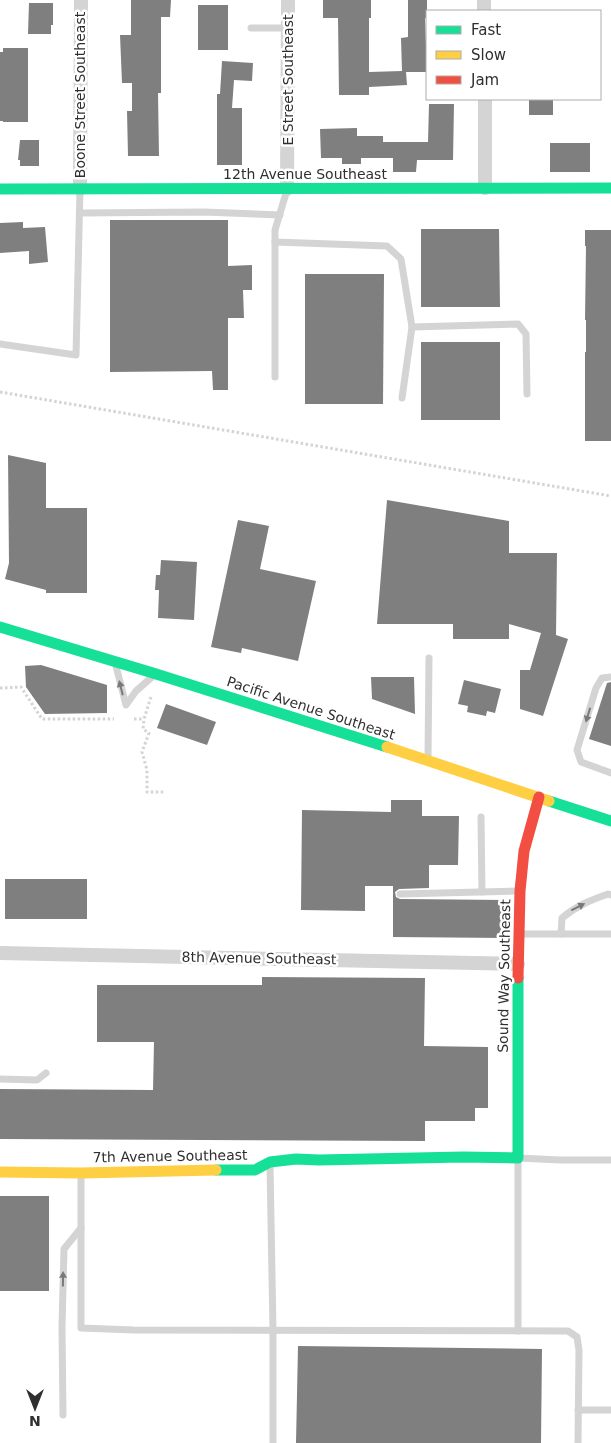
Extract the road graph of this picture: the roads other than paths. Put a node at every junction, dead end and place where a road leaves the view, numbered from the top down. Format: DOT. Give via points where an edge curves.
graph roads {
  1 [pos="80,0"];
  2 [pos="288,0"];
  3 [pos="251,28"];
  4 [pos="288,28"];
  5 [pos="485,100"];
  6 [pos="485,188"];
  7 [pos="611,188"];
  8 [pos="0,189"];
  9 [pos="80,189"];
  10 [pos="288,189"];
  11 [pos="80,213"];
  12 [pos="280,215"];
  13 [pos="276,242"];
  14 [pos="412,327"];
  15 [pos="0,344"];
  16 [pos="275,377"];
  17 [pos="527,394"];
  18 [pos="402,398"];
  19 [pos="0,627"];
  20 [pos="429,658"];
  21 [pos="116,661"];
  22 [pos="156,674"];
  23 [pos="611,677"];
  24 [pos="428,761"];
  25 [pos="611,773"];
  26 [pos="539,797"];
  27 [pos="481,817"];
  28 [pos="611,821"];
  29 [pos="520,891"];
  30 [pos="482,892"];
  31 [pos="400,894"];
  32 [pos="611,896"];
  33 [pos="518,934"];
  34 [pos="560,934"];
  35 [pos="611,934"];
  36 [pos="0,953"];
  37 [pos="518,964"];
  38 [pos="46,1073"];
  39 [pos="0,1079"];
  40 [pos="518,1158"];
  41 [pos="611,1160"];
  42 [pos="270,1162"];
  43 [pos="0,1172"];
  44 [pos="81,1173"];
  45 [pos="81,1228"];
  46 [pos="273,1330"];
  47 [pos="518,1331"];
  48 [pos="578,1410"];
  49 [pos="611,1410"];
  50 [pos="63,1415"];
  51 [pos="273,1443"];
  52 [pos="578,1443"];
  1 -- 9 [label="street, Boone Street Southeast"];
  2 -- 4 [label="street, E Street Southeast"];
  3 -- 4 [label="lane"];
  4 -- 10 [label="street, E Street Southeast"];
  5 -- 6 [label="street"];
  6 -- 7 [label="street, 12th Avenue Southeast"];
  6 -- 10 [label="street, 12th Avenue Southeast"];
  8 -- 9 [label="street, 12th Avenue Southeast"];
  9 -- 10 [label="street, 12th Avenue Southeast"];
  9 -- 11 [label="lane"];
  10 -- 12 [label="lane"];
  11 -- 12 [label="lane"];
  11 -- 15 [label="lane" via="76,355"];
  12 -- 13 [label="lane"];
  13 -- 14 [label="lane" via="387,246 401,259"];
  13 -- 16 [label="lane"];
  14 -- 17 [label="lane" via="518,324 526,334"];
  14 -- 18 [label="lane"];
  19 -- 21 [label="street, Pacific Avenue Southeast"];
  20 -- 24 [label="lane"];
  21 -- 22 [label="street, Pacific Avenue Southeast"];
  22 -- 21 [label="lane, one-way" via="136,691 126,705"];
  22 -- 24 [label="street, Pacific Avenue Southeast"];
  23 -- 25 [label="lane, one-way" via="602,678 596,688 577,750 581,762"];
  24 -- 26 [label="street, Pacific Avenue Southeast"];
  26 -- 28 [label="street, Pacific Avenue Southeast"];
  26 -- 29 [label="street, Sound Way Southeast" via="524,851"];
  27 -- 30 [label="lane"];
  29 -- 30 [label="lane"];
  29 -- 33 [label="street, Sound Way Southeast"];
  30 -- 31 [label="lane"];
  34 -- 32 [label="lane, one-way" via="562,918 572,909 608,894"];
  33 -- 34 [label="lane"];
  33 -- 37 [label="street, Sound Way Southeast"];
  34 -- 35 [label="lane"];
  36 -- 37 [label="street, 8th Avenue Southeast"];
  37 -- 40 [label="street, Sound Way Southeast"];
  38 -- 39 [label="lane" via="37,1080"];
  40 -- 41 [label="lane"];
  40 -- 42 [label="street, 7th Avenue Southeast" via="463,1156"];
  40 -- 47 [label="lane"];
  42 -- 44 [label="street, 7th Avenue Southeast" via="255,1170"];
  42 -- 46 [label="lane"];
  43 -- 44 [label="street, 7th Avenue Southeast"];
  44 -- 45 [label="lane"];
  45 -- 46 [label="lane" via="81,1328"];
  50 -- 45 [label="lane, one-way" via="64,1249"];
  46 -- 47 [label="lane"];
  46 -- 51 [label="lane"];
  47 -- 48 [label="lane" via="568,1331 577,1337"];
  48 -- 49 [label="lane"];
  48 -- 52 [label="lane"];
}
